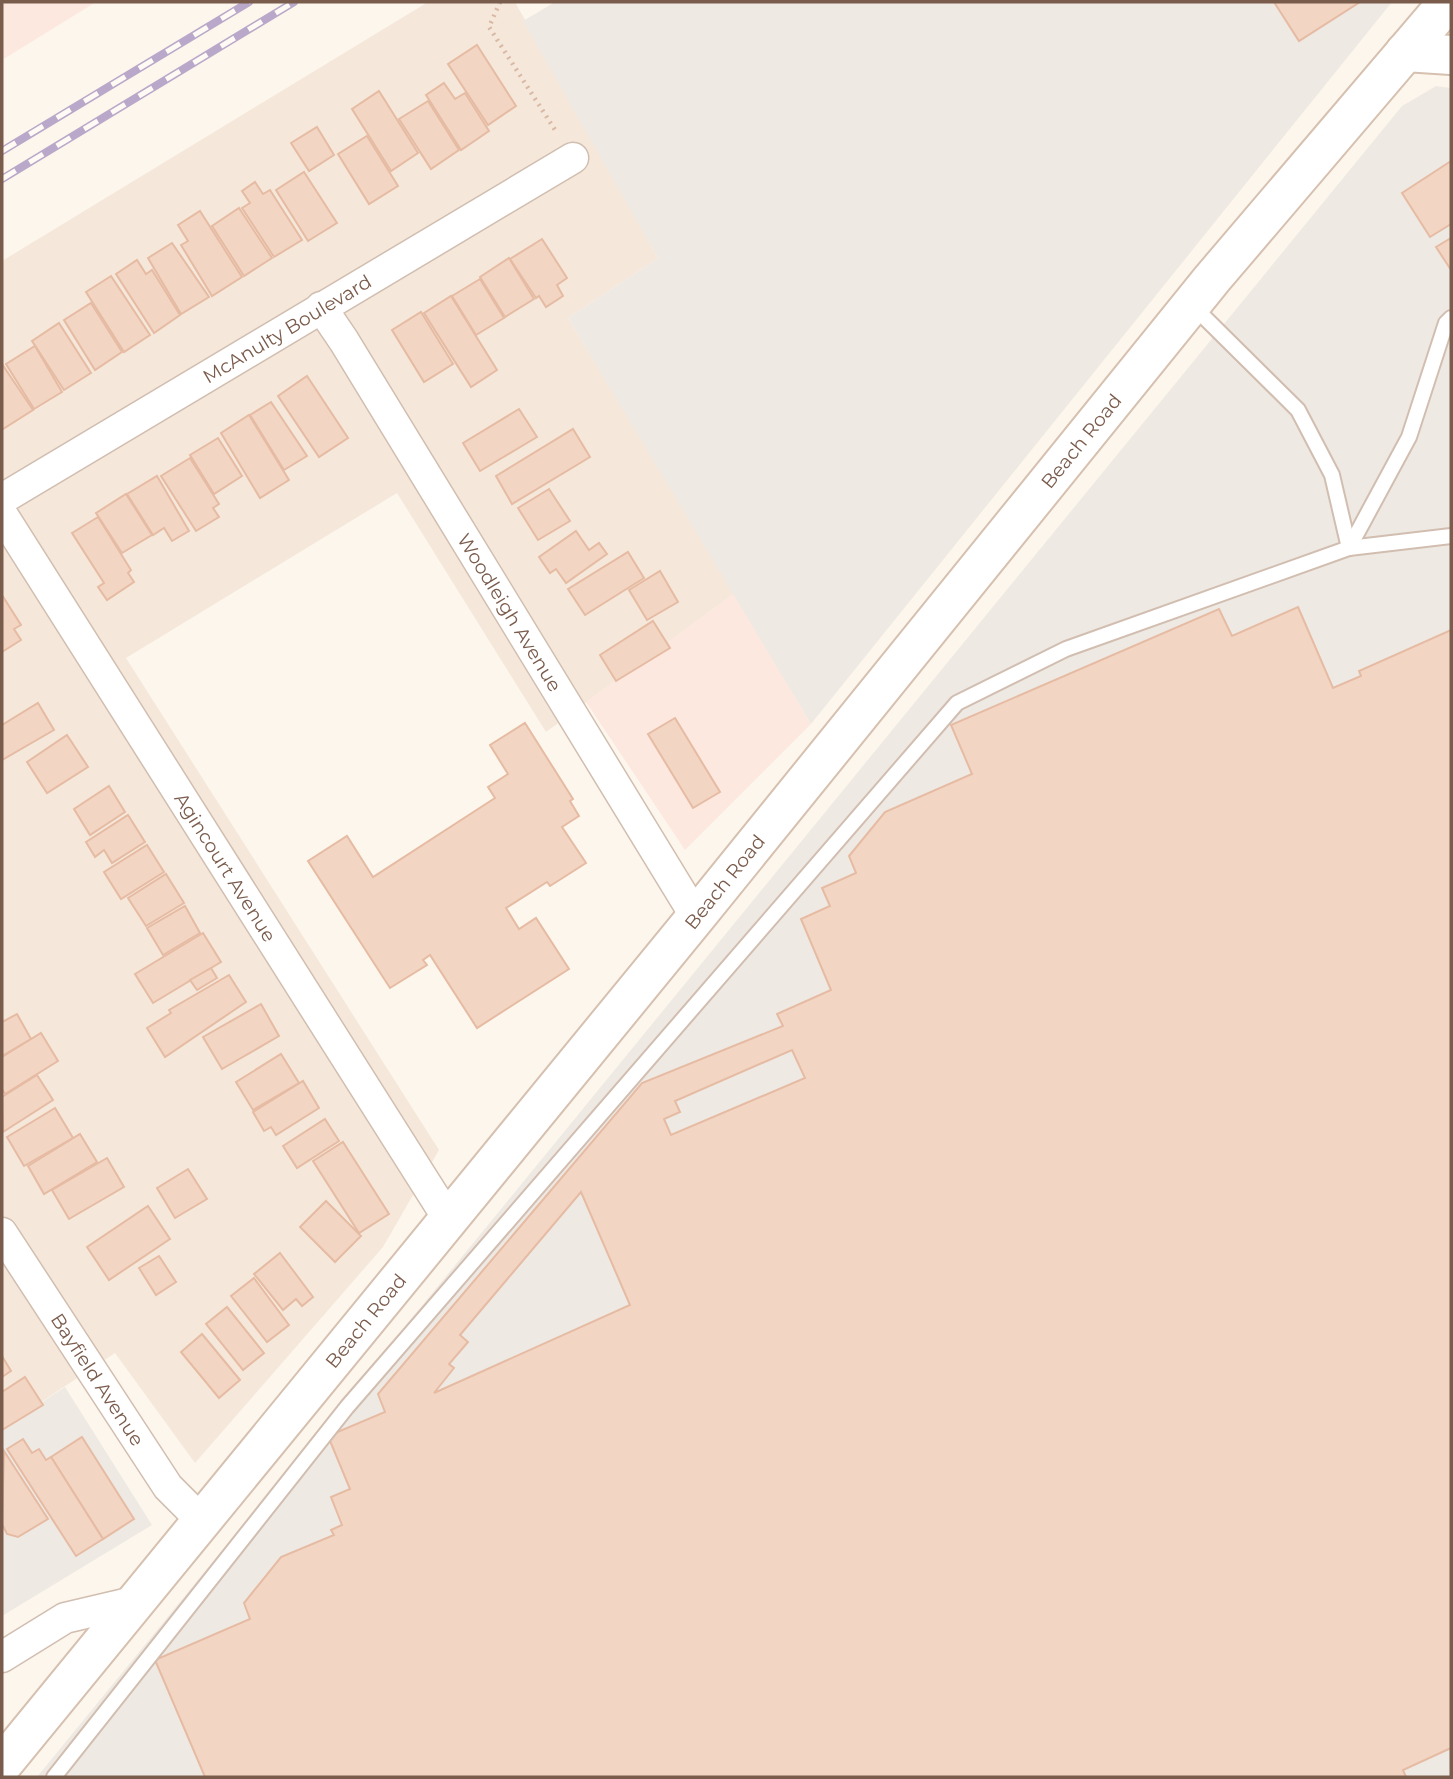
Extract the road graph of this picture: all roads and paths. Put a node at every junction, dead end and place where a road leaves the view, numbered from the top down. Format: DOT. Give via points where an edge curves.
graph roads {
  1 [pos="500,2"];
  2 [pos="1448,2"];
  3 [pos="1405,52"];
  4 [pos="1451,55"];
  5 [pos="573,158"];
  6 [pos="1192,304"];
  7 [pos="321,307"];
  8 [pos="1451,318"];
  9 [pos="2,499"];
  10 [pos="2,514"];
  11 [pos="1451,536"];
  12 [pos="1349,548"];
  13 [pos="696,917"];
  14 [pos="449,1220"];
  15 [pos="2,1233"];
  16 [pos="200,1519"];
  17 [pos="133,1602"];
  18 [pos="2,1657"];
  19 [pos="2,1765"];
  20 [pos="54,1777"];
  1 -- 5 [label="path" via="489,27"];
  2 -- 3 [label="street, Beach Road"];
  3 -- 4 [label="street"];
  3 -- 6 [label="street, Beach Road"];
  5 -- 7 [label="street, McAnulty Boulevard"];
  6 -- 12 [label="lane" via="1298,410 1332,475"];
  6 -- 13 [label="street, Beach Road"];
  7 -- 9 [label="street, McAnulty Boulevard"];
  7 -- 13 [label="street, Woodleigh Avenue"];
  8 -- 12 [label="lane" via="1409,437"];
  10 -- 14 [label="street, Agincourt Avenue"];
  11 -- 12 [label="lane"];
  12 -- 20 [label="lane" via="1066,649 957,704 347,1407"];
  13 -- 14 [label="street, Beach Road"];
  14 -- 16 [label="street, Beach Road"];
  15 -- 16 [label="street, Bayfield Avenue" via="168,1487"];
  16 -- 17 [label="street, Beach Road"];
  17 -- 18 [label="street" via="65,1618"];
  17 -- 19 [label="street, Beach Road"];
}
